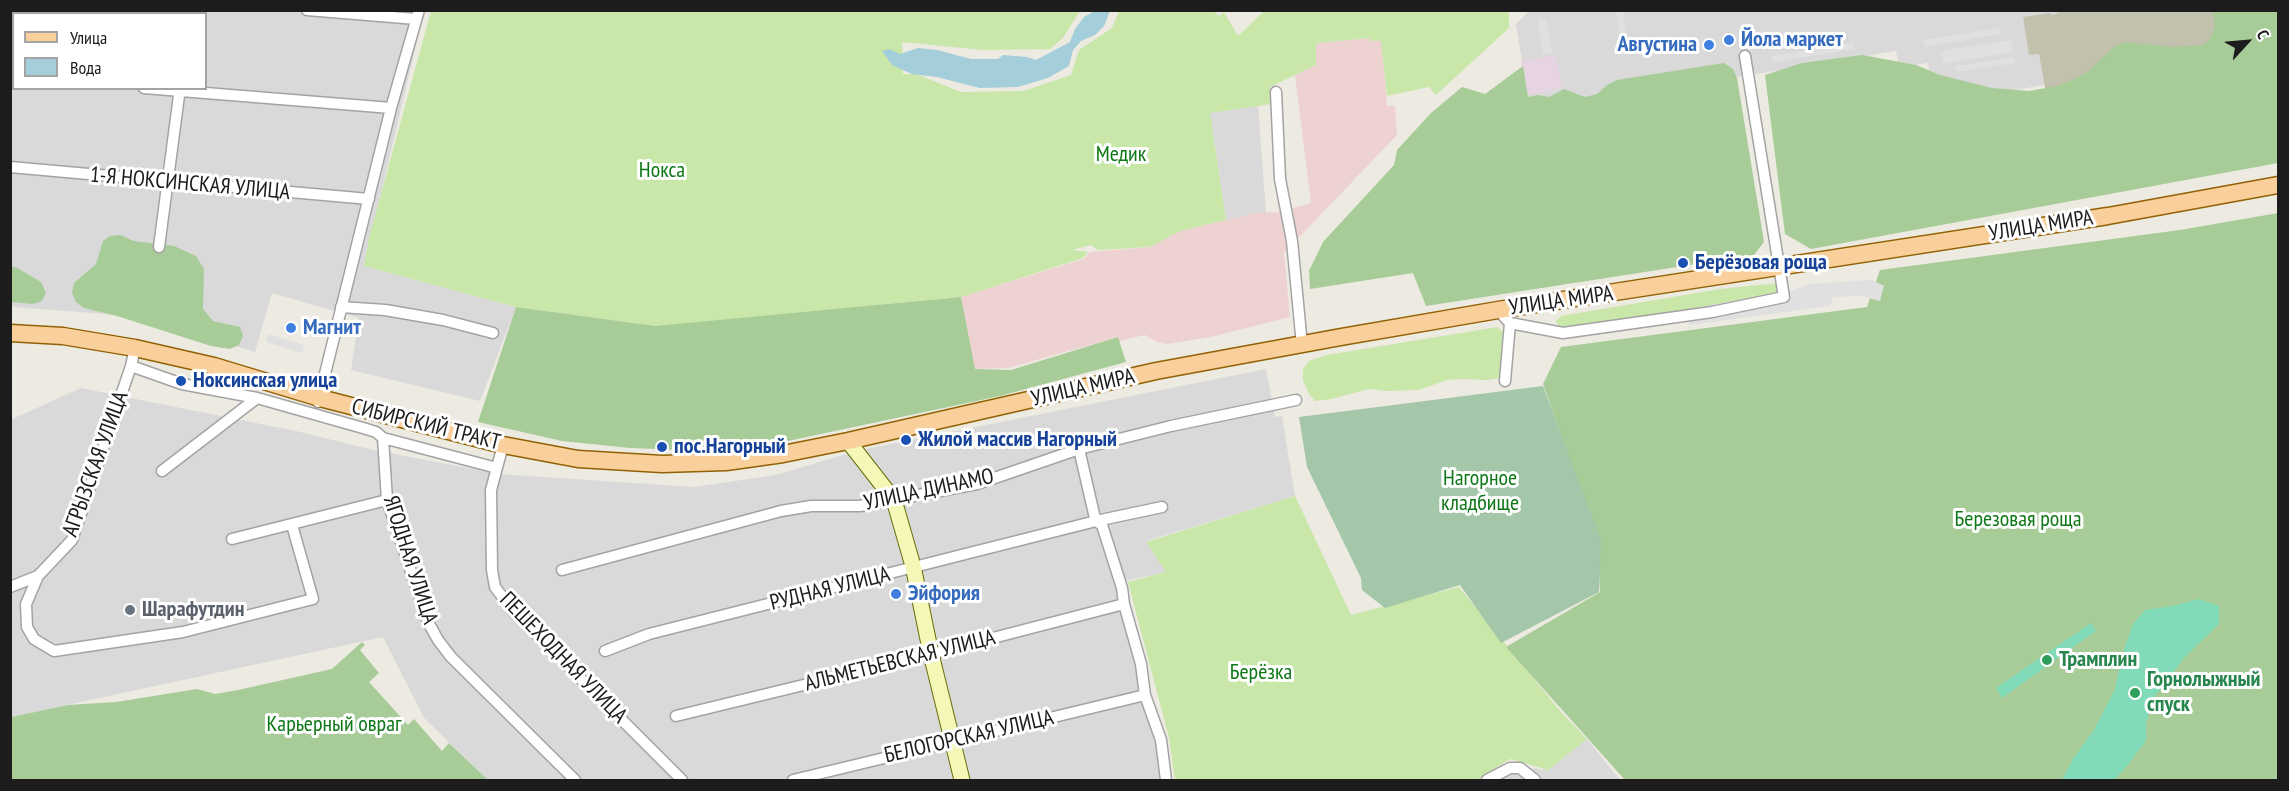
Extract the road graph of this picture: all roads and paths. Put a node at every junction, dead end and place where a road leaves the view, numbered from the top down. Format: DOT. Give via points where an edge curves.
graph roads {
  1 [pos="307,10"];
  2 [pos="417,14"];
  3 [pos="1745,56"];
  4 [pos="180,90"];
  5 [pos="1276,92"];
  6 [pos="391,108"];
  7 [pos="10,168"];
  8 [pos="167,183"];
  9 [pos="2278,185"];
  10 [pos="369,199"];
  11 [pos="159,247"];
  12 [pos="1779,267"];
  13 [pos="341,307"];
  14 [pos="1498,310"];
  15 [pos="1510,323"];
  16 [pos="10,333"];
  17 [pos="492,333"];
  18 [pos="1302,345"];
  19 [pos="135,348"];
  20 [pos="131,366"];
  21 [pos="1504,381"];
  22 [pos="257,398"];
  23 [pos="320,398"];
  24 [pos="1296,400"];
  25 [pos="315,414"];
  26 [pos="383,438"];
  27 [pos="848,441"];
  28 [pos="503,445"];
  29 [pos="1079,449"];
  30 [pos="497,468"];
  31 [pos="162,471"];
  32 [pos="387,500"];
  33 [pos="894,500"];
  34 [pos="1162,507"];
  35 [pos="1096,521"];
  36 [pos="292,525"];
  37 [pos="232,538"];
  38 [pos="913,566"];
  39 [pos="562,570"];
  40 [pos="38,576"];
  41 [pos="10,587"];
  42 [pos="1124,604"];
  43 [pos="605,651"];
  44 [pos="931,654"];
  45 [pos="1145,695"];
  46 [pos="676,716"];
  47 [pos="952,742"];
  48 [pos="575,780"];
  49 [pos="682,780"];
  50 [pos="793,780"];
  51 [pos="962,780"];
  52 [pos="1166,780"];
  53 [pos="1487,780"];
  54 [pos="1535,780"];
  1 -- 2 [label="street"];
  2 -- 6 [label="street"];
  3 -- 12 [label="street"];
  4 -- 6 [label="street"];
  4 -- 8 [label="street"];
  5 -- 18 [label="street" via="1280,179 1292,241"];
  6 -- 10 [label="street"];
  7 -- 8 [label="street, 1-Я НОКСИНСКАЯ УЛИЦА"];
  8 -- 10 [label="street, 1-Я НОКСИНСКАЯ УЛИЦА"];
  8 -- 11 [label="street"];
  9 -- 12 [label="main road, УЛИЦА МИРА" via="2108,216"];
  10 -- 13 [label="street"];
  12 -- 14 [label="main road, УЛИЦА МИРА"];
  12 -- 15 [label="street" via="1784,297 1712,312 1563,333"];
  13 -- 17 [label="street" via="386,310"];
  13 -- 23 [label="street"];
  14 -- 15 [label="street"];
  14 -- 18 [label="main road, УЛИЦА МИРА"];
  15 -- 21 [label="street"];
  16 -- 19 [label="main road, СИБИРСКИЙ ТРАКТ" via="63,336"];
  18 -- 27 [label="main road, УЛИЦА МИРА" via="1156,371"];
  19 -- 20 [label="street, АГРЫЗСКАЯ УЛИЦА"];
  19 -- 23 [label="main road, СИБИРСКИЙ ТРАКТ"];
  20 -- 22 [label="street" via="182,384"];
  20 -- 40 [label="street, АГРЫЗСКАЯ УЛИЦА" via="72,540"];
  22 -- 25 [label="street"];
  22 -- 31 [label="street"];
  23 -- 25 [label="street"];
  23 -- 28 [label="main road, СИБИРСКИЙ ТРАКТ"];
  24 -- 29 [label="street, УЛИЦА ДИНАМО"];
  25 -- 26 [label="street" via="376,432"];
  26 -- 30 [label="street"];
  26 -- 32 [label="street, ЯГОДНАЯ УЛИЦА"];
  27 -- 28 [label="main road, СИБИРСКИЙ ТРАКТ" via="726,462 662,464 578,459"];
  27 -- 33 [label="street"];
  28 -- 30 [label="street, ПЕШЕХОДНАЯ УЛИЦА"];
  29 -- 33 [label="street, УЛИЦА ДИНАМО" via="977,484"];
  29 -- 35 [label="street"];
  30 -- 49 [label="street, ПЕШЕХОДНАЯ УЛИЦА" via="490,490 495,587 512,610"];
  32 -- 36 [label="street"];
  32 -- 48 [label="street, ЯГОДНАЯ УЛИЦА" via="428,622 438,640"];
  33 -- 38 [label="street"];
  33 -- 39 [label="street, УЛИЦА ДИНАМО" via="781,511"];
  34 -- 35 [label="street, РУДНАЯ УЛИЦА"];
  35 -- 38 [label="street, РУДНАЯ УЛИЦА"];
  35 -- 42 [label="street" via="1102,525"];
  36 -- 37 [label="street"];
  36 -- 40 [label="street" via="313,599 183,632 54,651 34,639 27,627 26,604"];
  38 -- 43 [label="street, РУДНАЯ УЛИЦА" via="649,633"];
  38 -- 44 [label="street"];
  40 -- 41 [label="street, АГРЫЗСКАЯ УЛИЦА"];
  42 -- 44 [label="street, АЛЬМЕТЬЕВСКАЯ УЛИЦА"];
  42 -- 45 [label="street" via="1141,664"];
  44 -- 46 [label="street, АЛЬМЕТЬЕВСКАЯ УЛИЦА"];
  44 -- 47 [label="street"];
  45 -- 47 [label="street, БЕЛОГОРСКАЯ УЛИЦА"];
  45 -- 52 [label="street" via="1161,740"];
  47 -- 50 [label="street, БЕЛОГОРСКАЯ УЛИЦА"];
  47 -- 51 [label="street"];
  53 -- 54 [label="street" via="1510,768 1520,768"];
}
